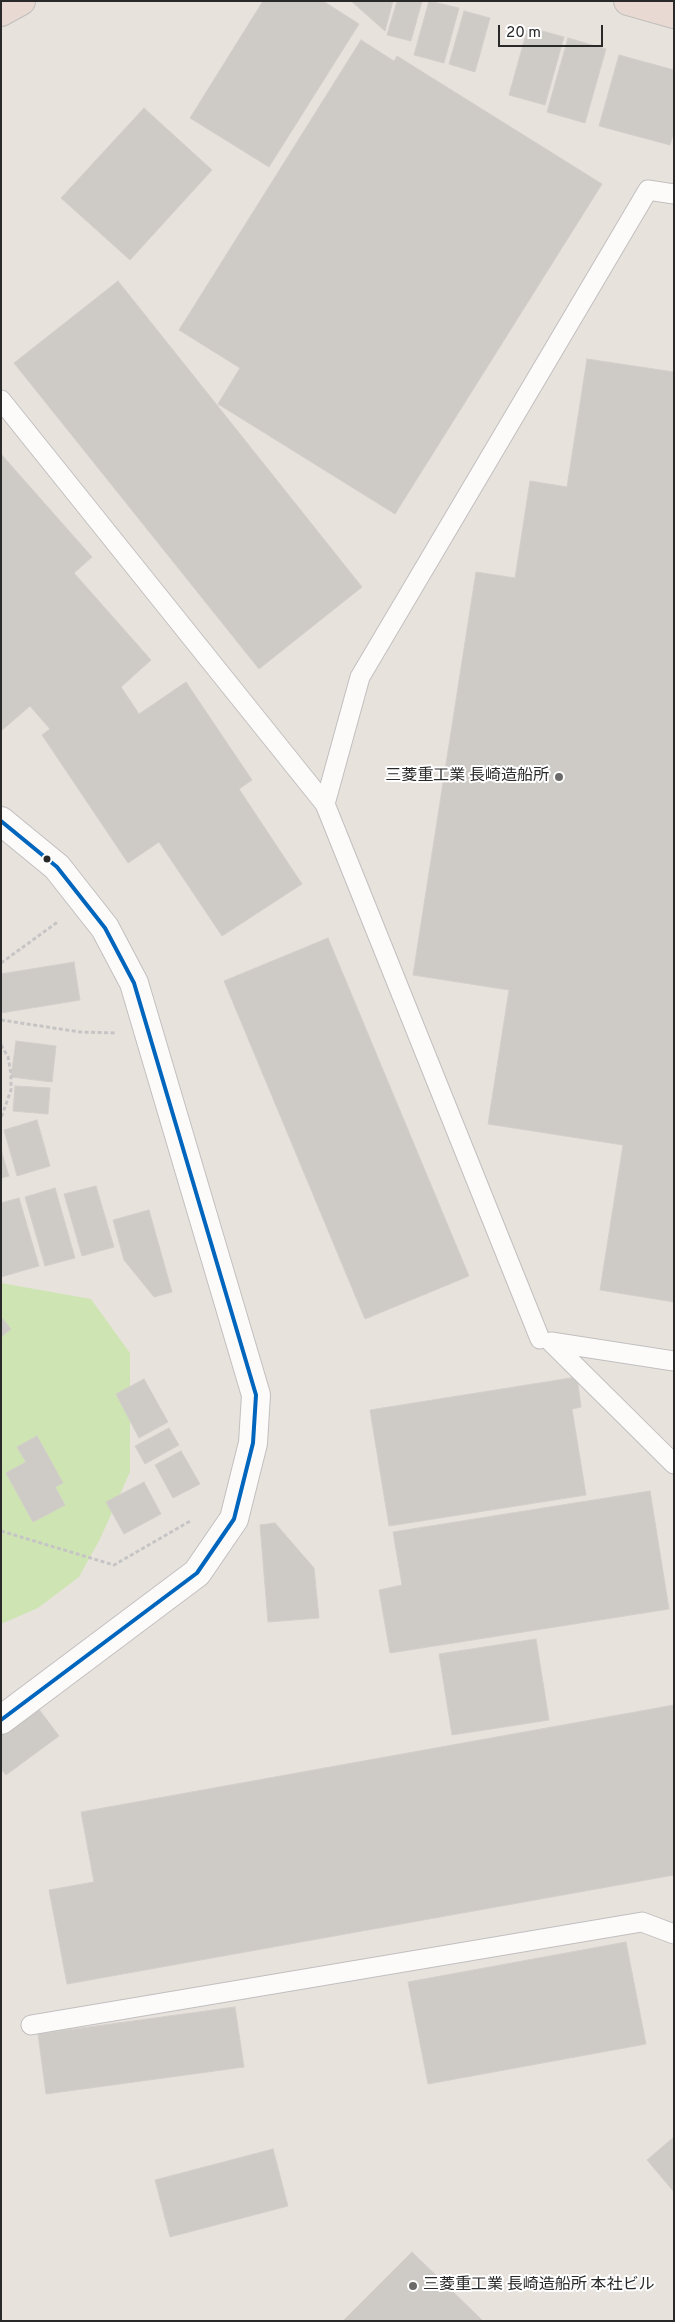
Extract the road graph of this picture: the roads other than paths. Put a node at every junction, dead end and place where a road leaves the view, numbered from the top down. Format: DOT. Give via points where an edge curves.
graph roads {
  1 [pos="21,1"];
  2 [pos="628,1"];
  3 [pos="1,12"];
  4 [pos="674,14"];
  5 [pos="674,194"];
  6 [pos="1,400"];
  7 [pos="325,804"];
  8 [pos="1,821"];
  9 [pos="540,1339"];
  10 [pos="674,1361"];
  11 [pos="674,1464"];
  12 [pos="1,1720"];
  13 [pos="674,1934"];
  14 [pos="31,2025"];
  1 -- 3 [label="highway"];
  2 -- 4 [label="highway"];
  5 -- 7 [label="lane" via="648,190 360,677"];
  6 -- 7 [label="lane"];
  7 -- 9 [label="lane"];
  8 -- 12 [label="main road" via="57,868 105,928 134,983 256,1395 253,1443 234,1519 196,1573"];
  10 -- 11 [label="lane" via="551,1342"];
  13 -- 14 [label="lane" via="642,1922"];
}
